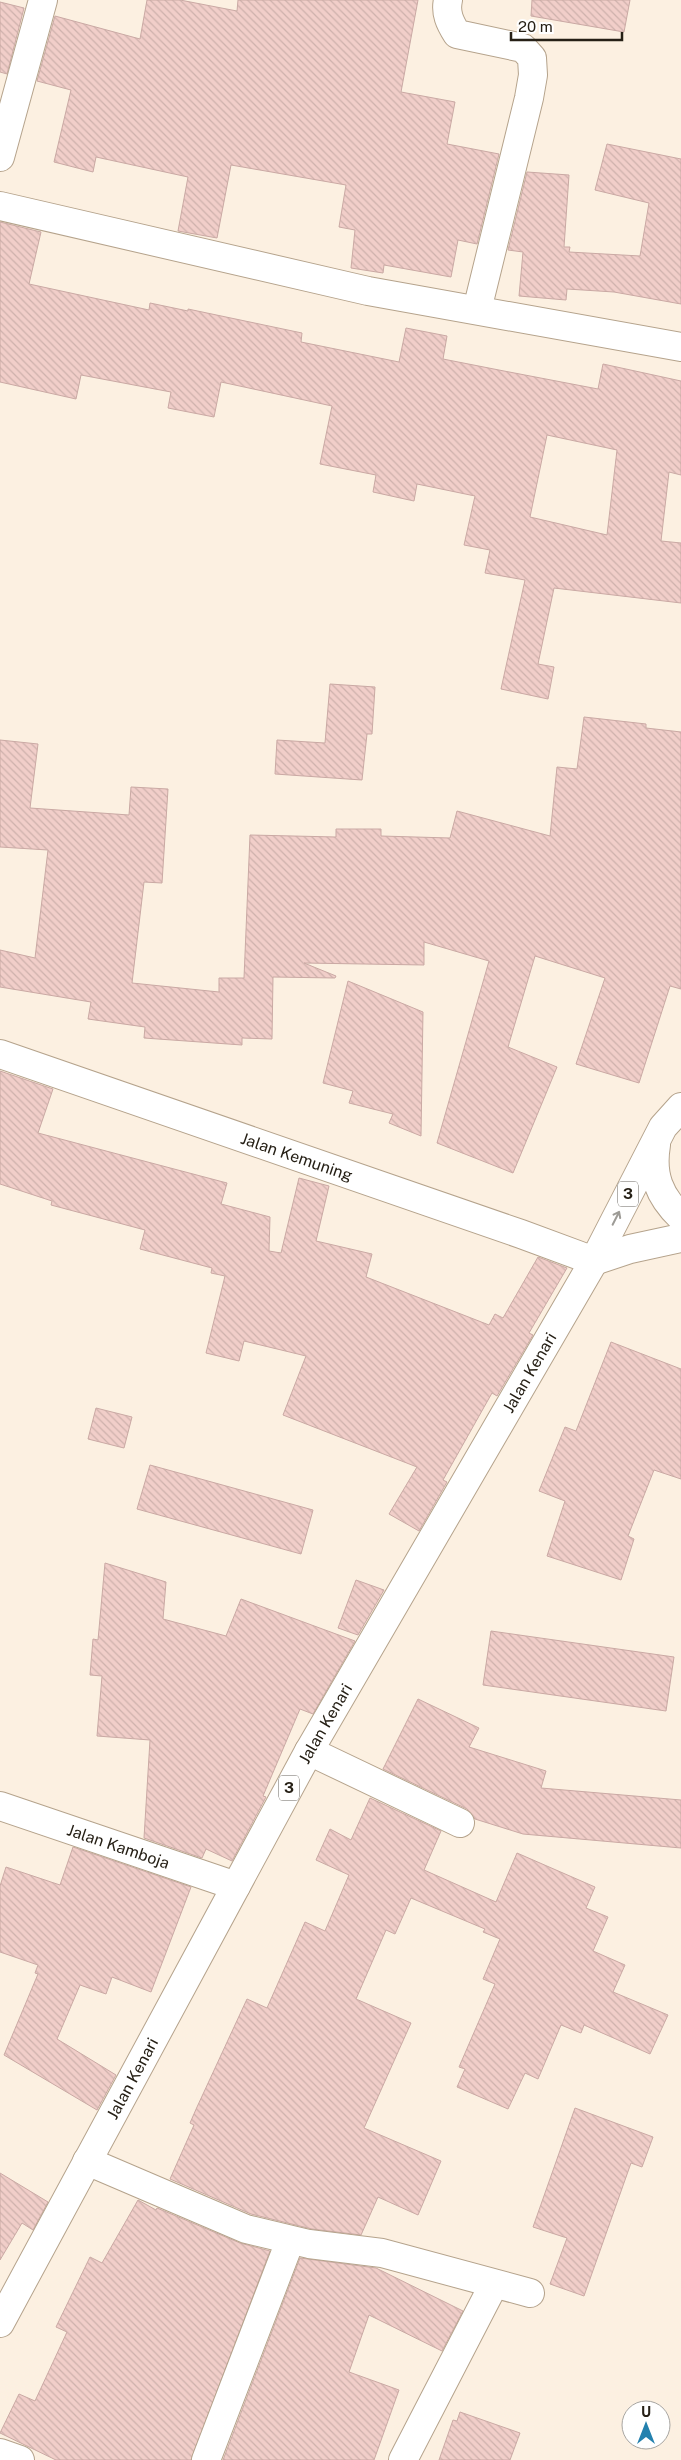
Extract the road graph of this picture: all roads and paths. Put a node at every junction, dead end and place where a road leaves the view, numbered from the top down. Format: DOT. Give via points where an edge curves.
graph roads {
  1 [pos="43,0"];
  2 [pos="448,0"];
  3 [pos="0,157"];
  4 [pos="0,206"];
  5 [pos="477,310"];
  6 [pos="681,347"];
  7 [pos="0,1054"];
  8 [pos="681,1107"];
  9 [pos="663,1127"];
  10 [pos="681,1217"];
  11 [pos="681,1238"];
  12 [pos="594,1261"];
  13 [pos="309,1751"];
  14 [pos="0,1806"];
  15 [pos="460,1823"];
  16 [pos="236,1886"];
  17 [pos="86,2162"];
  18 [pos="290,2241"];
  19 [pos="494,2284"];
  20 [pos="530,2293"];
  21 [pos="0,2324"];
  22 [pos="0,2454"];
  23 [pos="20,2460"];
  24 [pos="206,2460"];
  25 [pos="403,2460"];
  1 -- 3 [label="main road"];
  2 -- 5 [label="main road" via="446,9 457,34 522,48 532,58 529,98"];
  4 -- 5 [label="main road" via="368,291"];
  5 -- 6 [label="main road"];
  7 -- 12 [label="main road, Jalan Kemuning"];
  8 -- 9 [label="main road, 3"];
  9 -- 10 [label="main road, 3" via="655,1146 653,1166 658,1186 668,1204"];
  12 -- 9 [label="main road, 3, one-way"];
  11 -- 12 [label="main road"];
  12 -- 13 [label="main road, Jalan Kenari / 3"];
  13 -- 15 [label="main road"];
  13 -- 16 [label="main road, Jalan Kenari / 3"];
  14 -- 16 [label="main road, Jalan Kamboja"];
  16 -- 17 [label="main road, Jalan Kenari / 3"];
  17 -- 18 [label="main road" via="246,2229"];
  17 -- 21 [label="main road, Jalan Kenari / 3"];
  18 -- 19 [label="main road" via="382,2253"];
  18 -- 24 [label="main road"];
  19 -- 20 [label="main road"];
  19 -- 25 [label="main road"];
  22 -- 23 [label="main road"];
}
